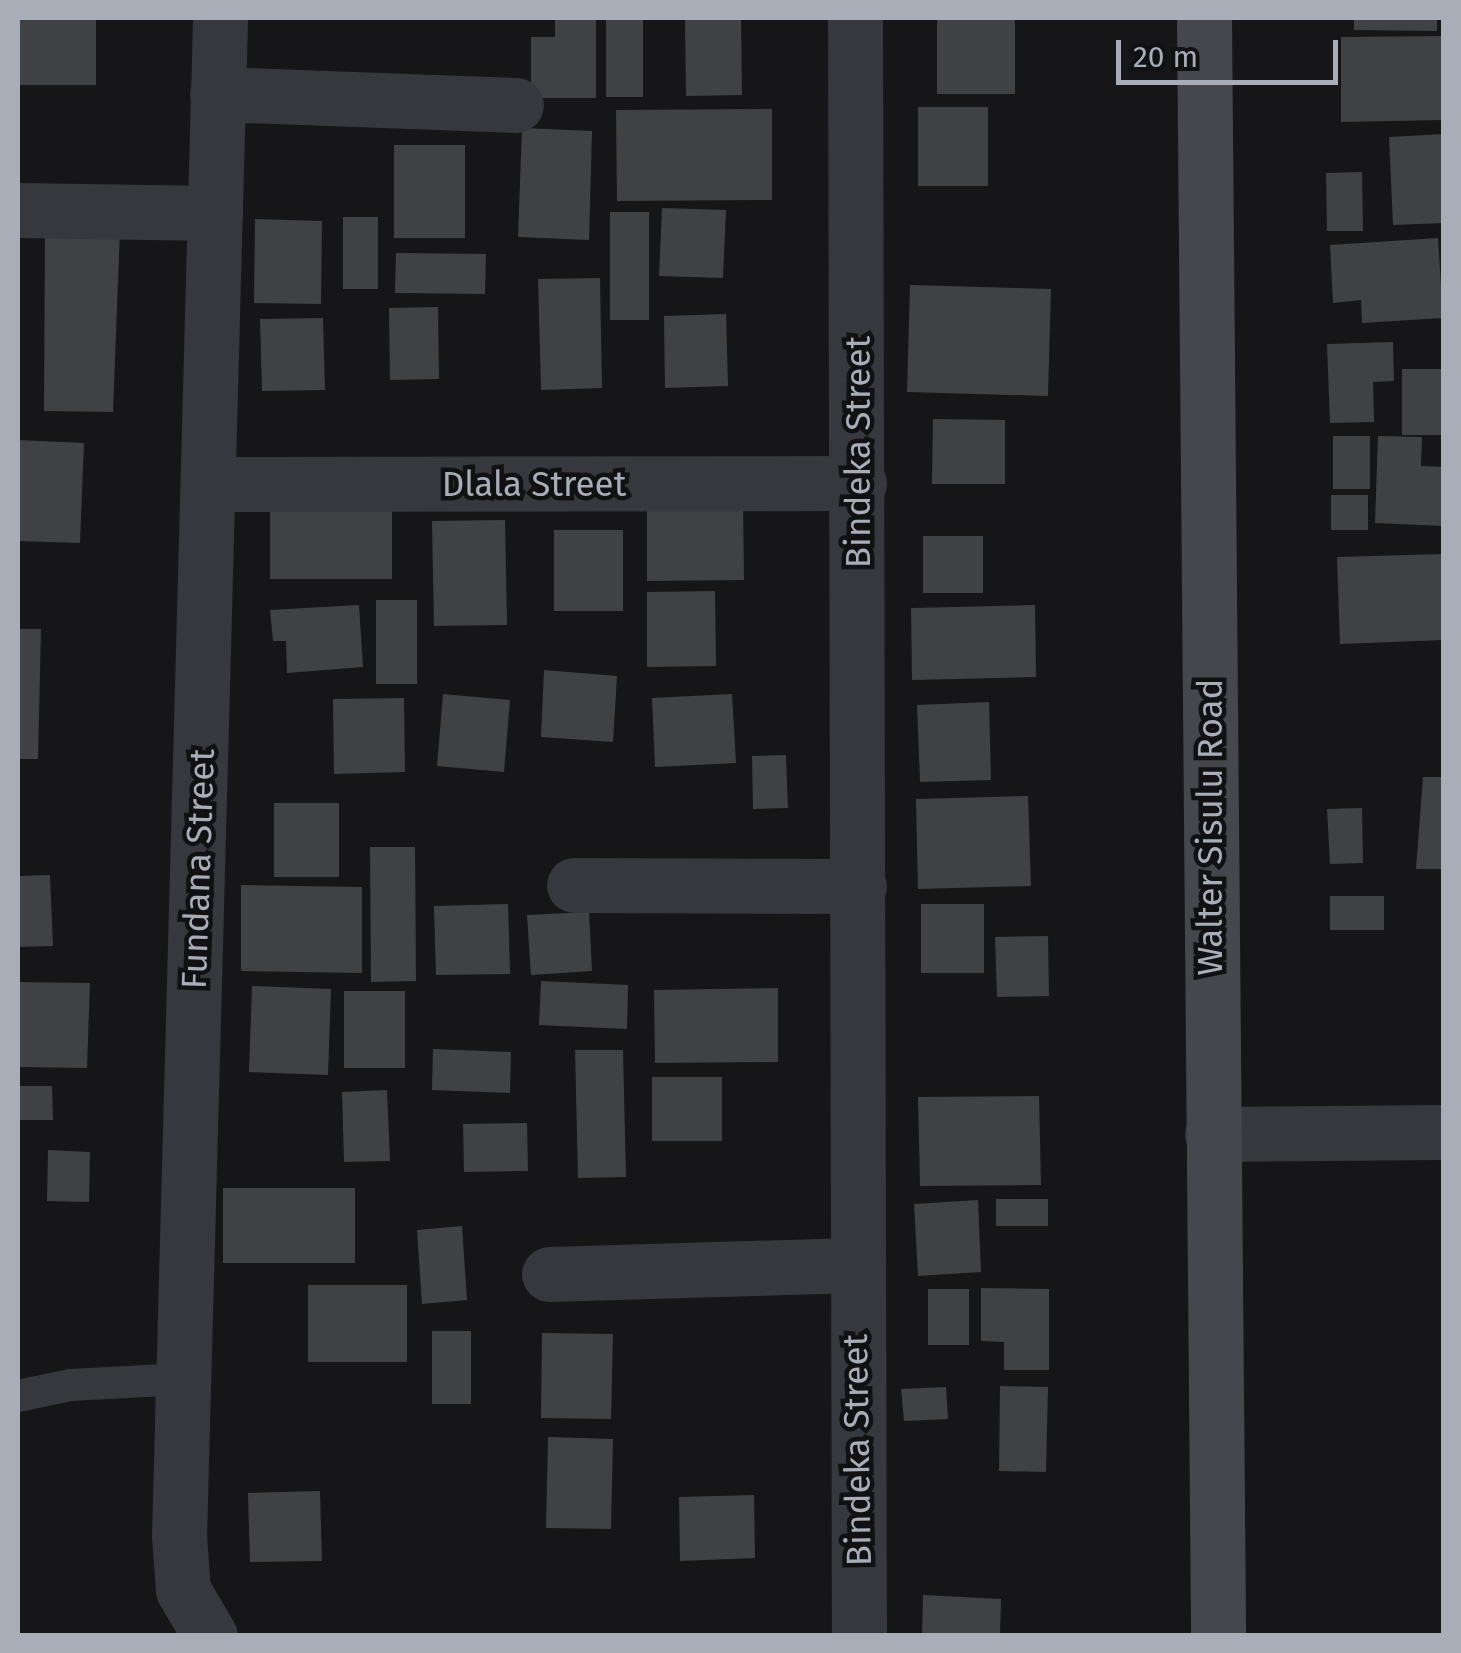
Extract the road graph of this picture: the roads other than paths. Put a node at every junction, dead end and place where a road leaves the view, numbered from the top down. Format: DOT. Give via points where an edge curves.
graph roads {
  1 [pos="220,18"];
  2 [pos="854,18"];
  3 [pos="1204,18"];
  4 [pos="217,94"];
  5 [pos="516,105"];
  6 [pos="18,210"];
  7 [pos="214,213"];
  8 [pos="208,484"];
  9 [pos="859,484"];
  10 [pos="574,885"];
  11 [pos="859,886"];
  12 [pos="1444,1132"];
  13 [pos="1212,1134"];
  14 [pos="856,1264"];
  15 [pos="549,1274"];
  16 [pos="184,1378"];
  17 [pos="18,1396"];
  18 [pos="210,1636"];
  19 [pos="859,1636"];
  20 [pos="1218,1636"];
  1 -- 4 [label="street, Fundana Street"];
  2 -- 9 [label="street, Bindeka Street"];
  3 -- 13 [label="street, Walter Sisulu Road"];
  4 -- 5 [label="street"];
  4 -- 7 [label="street, Fundana Street"];
  6 -- 7 [label="street"];
  7 -- 8 [label="street, Fundana Street"];
  8 -- 9 [label="street, Dlala Street"];
  8 -- 16 [label="street, Fundana Street"];
  9 -- 11 [label="street, Bindeka Street"];
  10 -- 11 [label="street"];
  11 -- 14 [label="street, Bindeka Street"];
  12 -- 13 [label="street"];
  13 -- 20 [label="street, Walter Sisulu Road"];
  14 -- 15 [label="street"];
  14 -- 19 [label="street, Bindeka Street"];
  16 -- 17 [label="lane" via="70,1385"];
  16 -- 18 [label="street, Fundana Street" via="182,1590"];
}
